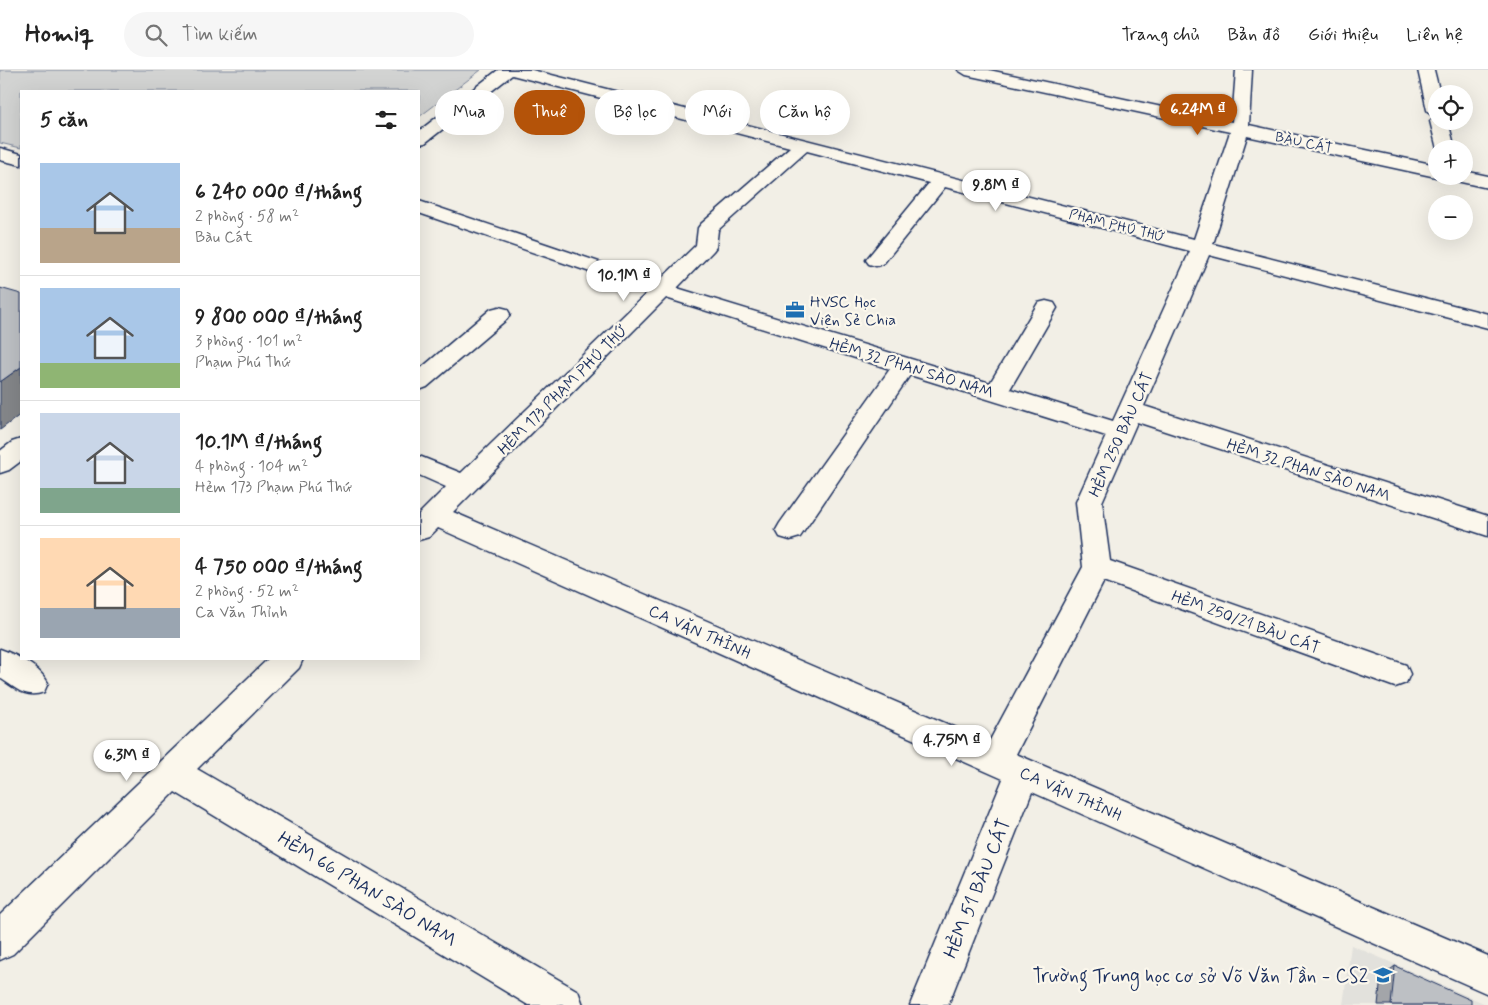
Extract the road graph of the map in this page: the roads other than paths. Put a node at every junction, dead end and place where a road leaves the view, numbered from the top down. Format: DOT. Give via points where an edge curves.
graph roads {
  1 [pos="508,70"];
  2 [pos="513,70"];
  3 [pos="966,70"];
  4 [pos="1244,70"];
  5 [pos="1426,70"];
  6 [pos="1430,85"];
  7 [pos="1240,128"];
  8 [pos="420,138"];
  9 [pos="803,145"];
  10 [pos="0,154"];
  11 [pos="20,160"];
  12 [pos="1428,169"];
  13 [pos="1473,179"];
  14 [pos="941,180"];
  15 [pos="1488,182"];
  16 [pos="420,207"];
  17 [pos="1202,247"];
  18 [pos="876,260"];
  19 [pos="662,290"];
  20 [pos="1046,308"];
  21 [pos="499,314"];
  22 [pos="1488,321"];
  23 [pos="905,365"];
  24 [pos="420,381"];
  25 [pos="996,392"];
  26 [pos="1126,422"];
  27 [pos="20,449"];
  28 [pos="0,464"];
  29 [pos="420,465"];
  30 [pos="465,485"];
  31 [pos="427,523"];
  32 [pos="1488,526"];
  33 [pos="790,530"];
  34 [pos="1097,567"];
  35 [pos="287,660"];
  36 [pos="0,662"];
  37 [pos="1395,674"];
  38 [pos="33,683"];
  39 [pos="1009,766"];
  40 [pos="172,772"];
  41 [pos="0,941"];
  42 [pos="1488,975"];
  43 [pos="564,1005"];
  44 [pos="930,1005"];
  1 -- 8 [label="street"];
  2 -- 9 [label="street, PHẠM PHÚ THỨ"];
  3 -- 7 [label="street, BÀU CÁT"];
  4 -- 7 [label="street, HẺM 250 BÀU CÁT"];
  5 -- 6 [label="street"];
  7 -- 12 [label="street, BÀU CÁT"];
  7 -- 17 [label="street, HẺM 250 BÀU CÁT"];
  9 -- 14 [label="street, PHẠM PHÚ THỨ"];
  9 -- 19 [label="street, HẺM 173 PHẠM PHÚ THỨ" via="708,228 706,247"];
  10 -- 11 [label="street"];
  13 -- 15 [label="street"];
  14 -- 17 [label="street, PHẠM PHÚ THỨ"];
  14 -- 18 [label="street"];
  16 -- 19 [label="street, HẺM 32 PHAN SÀO NAM"];
  17 -- 22 [label="street, PHẠM PHÚ THỨ"];
  17 -- 26 [label="street, HẺM 250 BÀU CÁT"];
  19 -- 23 [label="street, HẺM 32 PHAN SÀO NAM"];
  19 -- 30 [label="street, HẺM 173 PHẠM PHÚ THỨ"];
  20 -- 25 [label="street"];
  21 -- 24 [label="street"];
  23 -- 25 [label="street, HẺM 32 PHAN SÀO NAM"];
  23 -- 33 [label="street"];
  25 -- 26 [label="street, HẺM 32 PHAN SÀO NAM"];
  26 -- 32 [label="street, HẺM 32 PHAN SÀO NAM"];
  26 -- 34 [label="street, HẺM 250 BÀU CÁT" via="1089,502"];
  27 -- 28 [label="street"];
  29 -- 30 [label="street"];
  30 -- 31 [label="street, HẺM 173 PHẠM PHÚ THỨ"];
  31 -- 39 [label="street, CA VĂN THỈNH"];
  34 -- 37 [label="street, HẺM 250/21 BÀU CÁT"];
  34 -- 39 [label="street"];
  35 -- 40 [label="street"];
  36 -- 38 [label="street"];
  39 -- 42 [label="street, CA VĂN THỈNH"];
  39 -- 44 [label="street, HẺM 51 BÀU CÁT"];
  40 -- 41 [label="street"];
  40 -- 43 [label="street, HẺM 66 PHAN SÀO NAM"];
}
